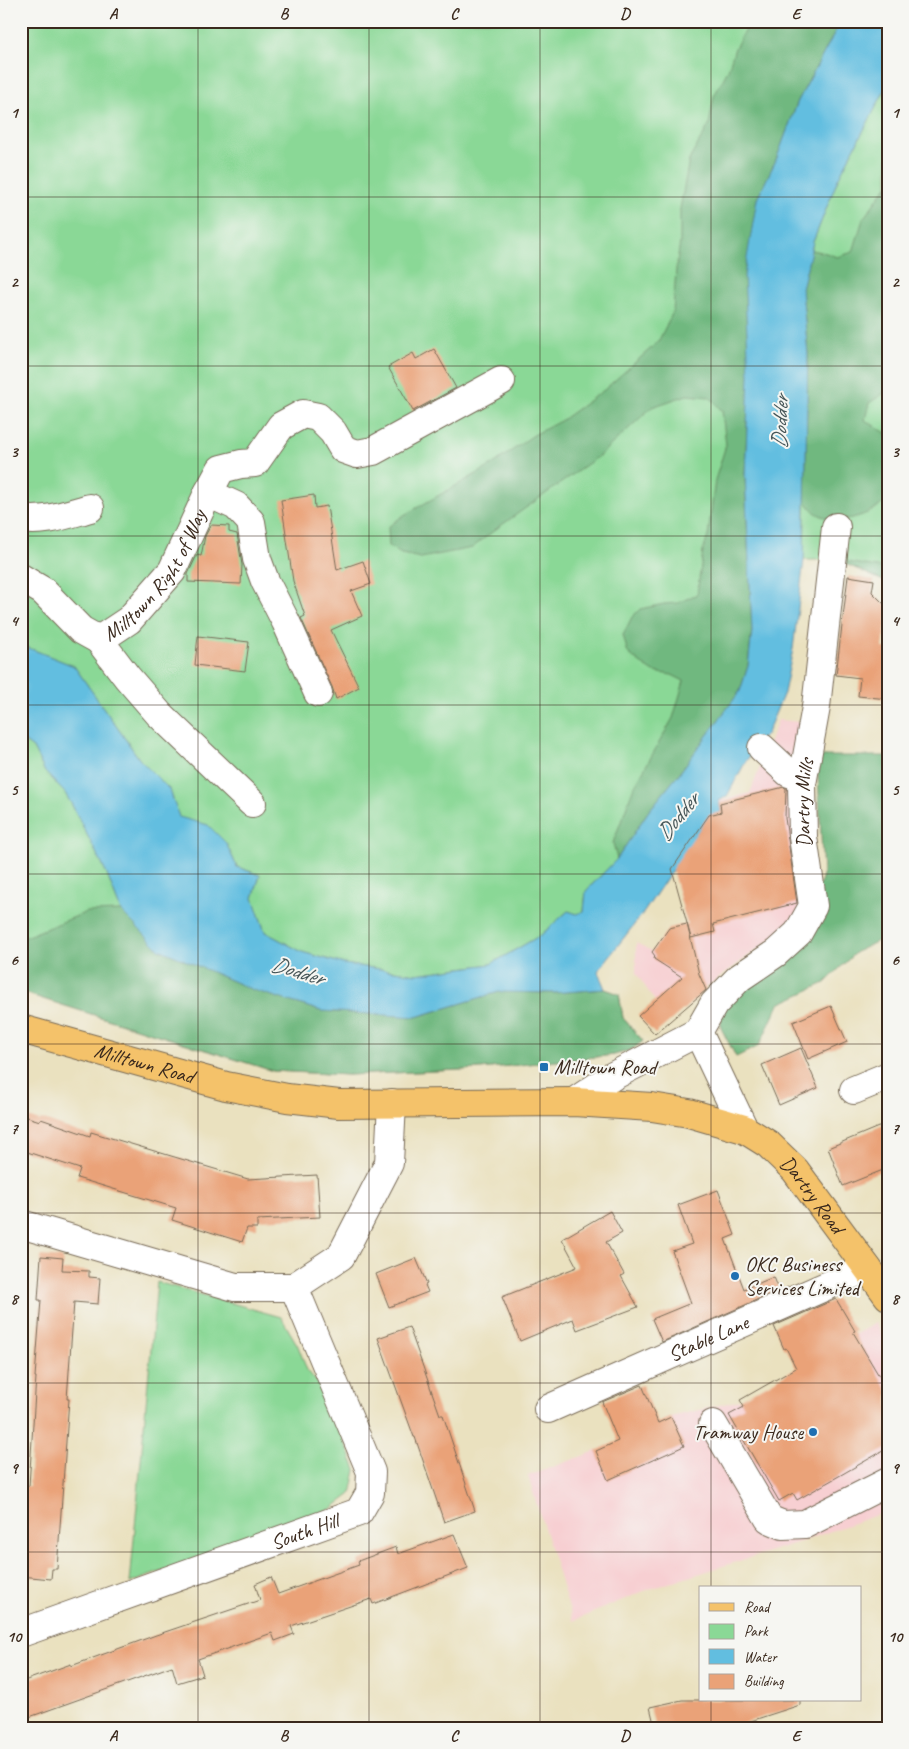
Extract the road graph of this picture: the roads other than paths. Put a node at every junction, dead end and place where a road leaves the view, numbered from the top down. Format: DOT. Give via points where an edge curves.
graph roads {
  1 [pos="500,381"];
  2 [pos="208,493"];
  3 [pos="90,508"];
  4 [pos="21,519"];
  5 [pos="836,527"];
  6 [pos="21,578"];
  7 [pos="99,640"];
  8 [pos="318,693"];
  9 [pos="762,748"];
  10 [pos="803,776"];
  11 [pos="252,803"];
  12 [pos="21,1029"];
  13 [pos="698,1032"];
  14 [pos="888,1076"];
  15 [pos="854,1090"];
  16 [pos="574,1102"];
  17 [pos="392,1103"];
  18 [pos="744,1129"];
  19 [pos="21,1224"];
  20 [pos="867,1268"];
  21 [pos="294,1287"];
  22 [pos="888,1296"];
  23 [pos="548,1409"];
  24 [pos="713,1424"];
  25 [pos="888,1482"];
  26 [pos="21,1633"];
  1 -- 2 [label="street, Milltown Right of Way" via="373,451 357,454 343,450 333,432 318,417 303,414 280,426 255,462 221,469"];
  2 -- 7 [label="street, Milltown Right of Way" via="172,571 129,620"];
  2 -- 8 [label="street" via="236,506 250,522 265,581"];
  3 -- 4 [label="street" via="49,519"];
  5 -- 10 [label="street, Dartry Mills" via="816,707"];
  6 -- 7 [label="street, Milltown Right of Way" via="43,591 81,630"];
  7 -- 11 [label="street" via="159,714"];
  9 -- 10 [label="street" via="789,772"];
  10 -- 13 [label="street, Dartry Mills" via="803,836 813,906 798,933 776,953 739,978 714,1004"];
  12 -- 17 [label="main road, Milltown Road" via="226,1086 286,1098 339,1104"];
  13 -- 16 [label="street" via="613,1076"];
  13 -- 18 [label="street"];
  14 -- 15 [label="street"];
  16 -- 17 [label="main road, Milltown Road"];
  16 -- 18 [label="main road, Milltown Road" via="652,1107"];
  17 -- 21 [label="street" via="389,1163 341,1256"];
  18 -- 20 [label="main road, Dartry Road" via="768,1144 795,1170"];
  19 -- 21 [label="street" via="234,1287"];
  20 -- 22 [label="main road, Dartry Road"];
  20 -- 23 [label="street, Stable Lane"];
  21 -- 26 [label="street, South Hill" via="371,1472 370,1493 359,1512"];
  24 -- 25 [label="street" via="769,1519 783,1525 805,1524"];
}
